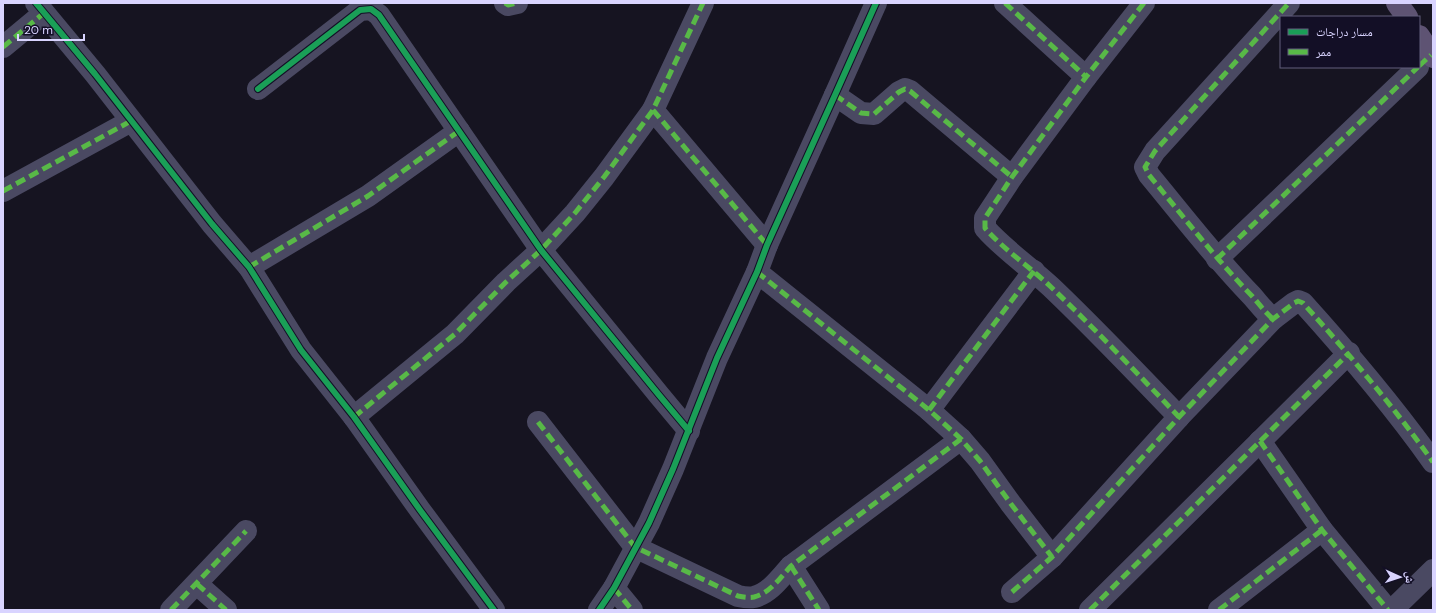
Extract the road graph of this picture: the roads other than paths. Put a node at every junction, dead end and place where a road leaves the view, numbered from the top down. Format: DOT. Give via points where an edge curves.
graph roads {
  1 [pos="505,3"];
  2 [pos="517,3"];
  3 [pos="703,3"];
  4 [pos="876,3"];
  5 [pos="1005,3"];
  6 [pos="1144,3"];
  7 [pos="1289,3"];
  8 [pos="373,6"];
  9 [pos="40,8"];
  10 [pos="1420,40"];
  11 [pos="3,47"];
  12 [pos="1425,61"];
  13 [pos="1418,68"];
  14 [pos="1086,77"];
  15 [pos="258,89"];
  16 [pos="835,95"];
  17 [pos="653,110"];
  18 [pos="131,121"];
  19 [pos="459,131"];
  20 [pos="1012,177"];
  21 [pos="3,191"];
  22 [pos="767,245"];
  23 [pos="541,250"];
  24 [pos="1217,259"];
  25 [pos="249,267"];
  26 [pos="1034,270"];
  27 [pos="757,272"];
  28 [pos="1272,319"];
  29 [pos="1349,353"];
  30 [pos="929,410"];
  31 [pos="354,417"];
  32 [pos="1180,418"];
  33 [pos="538,422"];
  34 [pos="689,431"];
  35 [pos="961,439"];
  36 [pos="1260,441"];
  37 [pos="1433,462"];
  38 [pos="1322,530"];
  39 [pos="246,532"];
  40 [pos="635,547"];
  41 [pos="1052,557"];
  42 [pos="791,566"];
  43 [pos="1433,570"];
  44 [pos="197,584"];
  45 [pos="614,588"];
  46 [pos="1012,592"];
  47 [pos="171,610"];
  48 [pos="226,610"];
  49 [pos="494,610"];
  50 [pos="599,610"];
  51 [pos="632,610"];
  52 [pos="819,610"];
  53 [pos="1090,610"];
  54 [pos="1219,610"];
  55 [pos="1388,610"];
  56 [pos="1392,610"];
  1 -- 2 [label="street"];
  3 -- 17 [label="street"];
  4 -- 16 [label="street"];
  5 -- 14 [label="street"];
  6 -- 14 [label="street"];
  7 -- 24 [label="street" via="1155,151 1145,167"];
  8 -- 15 [label="street" via="360,10"];
  8 -- 19 [label="street"];
  9 -- 11 [label="street"];
  9 -- 18 [label="street"];
  10 -- 12 [label="main road"];
  13 -- 24 [label="street"];
  14 -- 20 [label="street"];
  16 -- 20 [label="street" via="862,113 874,114 899,92 905,89 910,91"];
  16 -- 22 [label="street"];
  17 -- 22 [label="street"];
  17 -- 23 [label="street" via="599,183"];
  18 -- 21 [label="street"];
  18 -- 25 [label="street"];
  19 -- 23 [label="street"];
  19 -- 25 [label="street" via="368,196"];
  20 -- 26 [label="street" via="985,218 985,228 991,236"];
  22 -- 27 [label="street"];
  23 -- 31 [label="street" via="455,334"];
  23 -- 34 [label="street"];
  24 -- 28 [label="street"];
  25 -- 31 [label="street" via="301,350"];
  26 -- 30 [label="street"];
  26 -- 32 [label="street"];
  27 -- 30 [label="street"];
  27 -- 34 [label="street" via="717,358"];
  28 -- 29 [label="street" via="1294,303 1303,303"];
  28 -- 32 [label="street"];
  29 -- 36 [label="street"];
  29 -- 37 [label="street"];
  30 -- 35 [label="street"];
  31 -- 49 [label="street"];
  32 -- 41 [label="street"];
  33 -- 40 [label="street"];
  34 -- 40 [label="street" via="649,523"];
  35 -- 41 [label="street"];
  35 -- 42 [label="street"];
  36 -- 38 [label="street"];
  36 -- 53 [label="street"];
  38 -- 54 [label="street"];
  38 -- 55 [label="street"];
  39 -- 44 [label="street"];
  40 -- 42 [label="street" via="738,596 753,597 763,593"];
  40 -- 45 [label="street"];
  41 -- 46 [label="street"];
  42 -- 52 [label="street"];
  43 -- 56 [label="street"];
  44 -- 47 [label="street"];
  44 -- 48 [label="street"];
  45 -- 50 [label="street"];
  45 -- 51 [label="street"];
}
